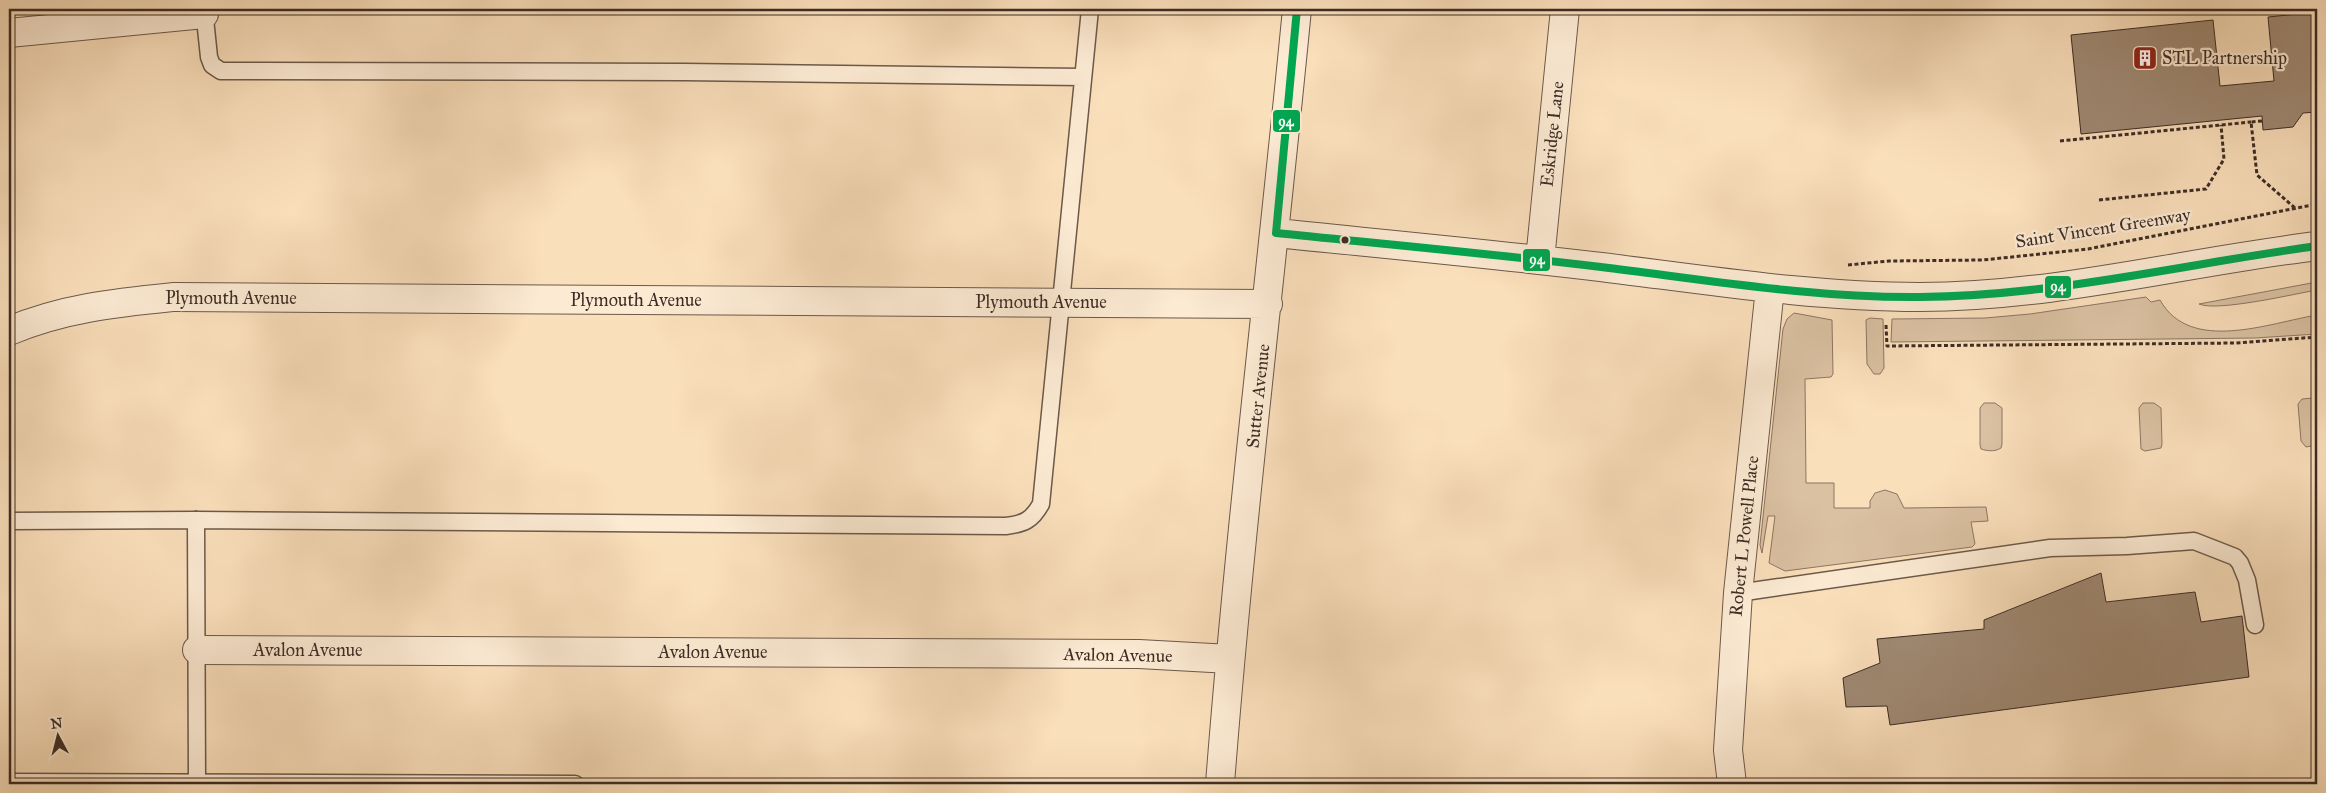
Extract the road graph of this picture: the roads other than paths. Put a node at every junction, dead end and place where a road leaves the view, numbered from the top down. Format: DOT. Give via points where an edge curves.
graph roads {
  1 [pos="1090,9"];
  2 [pos="1297,9"];
  3 [pos="1565,9"];
  4 [pos="204,12"];
  5 [pos="9,33"];
  6 [pos="1083,77"];
  7 [pos="1276,233"];
  8 [pos="2317,246"];
  9 [pos="1540,260"];
  10 [pos="1770,288"];
  11 [pos="1062,302"];
  12 [pos="1268,304"];
  13 [pos="9,331"];
  14 [pos="196,520"];
  15 [pos="9,521"];
  16 [pos="1738,593"];
  17 [pos="2255,625"];
  18 [pos="196,650"];
  19 [pos="1230,659"];
  20 [pos="9,782"];
  21 [pos="197,783"];
  22 [pos="575,784"];
  23 [pos="1220,784"];
  24 [pos="1732,784"];
  1 -- 6 [label="lane"];
  2 -- 7 [label="street, Sutter Avenue"];
  3 -- 9 [label="street, Eskridge Lane"];
  4 -- 5 [label="street"];
  4 -- 6 [label="lane" via="209,57 212,65 221,71"];
  6 -- 11 [label="lane"];
  7 -- 9 [label="street"];
  7 -- 12 [label="street, Sutter Avenue"];
  8 -- 10 [label="street" via="2002,294 1922,298 1850,296"];
  9 -- 10 [label="street"];
  10 -- 16 [label="street, Robert L Powell Place"];
  11 -- 12 [label="street, Plymouth Avenue"];
  11 -- 13 [label="street, Plymouth Avenue" via="174,297 95,305"];
  11 -- 14 [label="lane" via="1040,504 1033,517 1021,524"];
  12 -- 19 [label="street, Sutter Avenue"];
  14 -- 15 [label="lane"];
  14 -- 18 [label="lane"];
  16 -- 17 [label="lane" via="2050,548 2194,541 2235,557 2240,563 2248,580"];
  16 -- 24 [label="street, Robert L Powell Place" via="1728,750"];
  18 -- 19 [label="street, Avalon Avenue" via="1139,654"];
  18 -- 21 [label="lane"];
  19 -- 23 [label="street, Sutter Avenue"];
  20 -- 21 [label="lane"];
  21 -- 22 [label="lane"];
}
